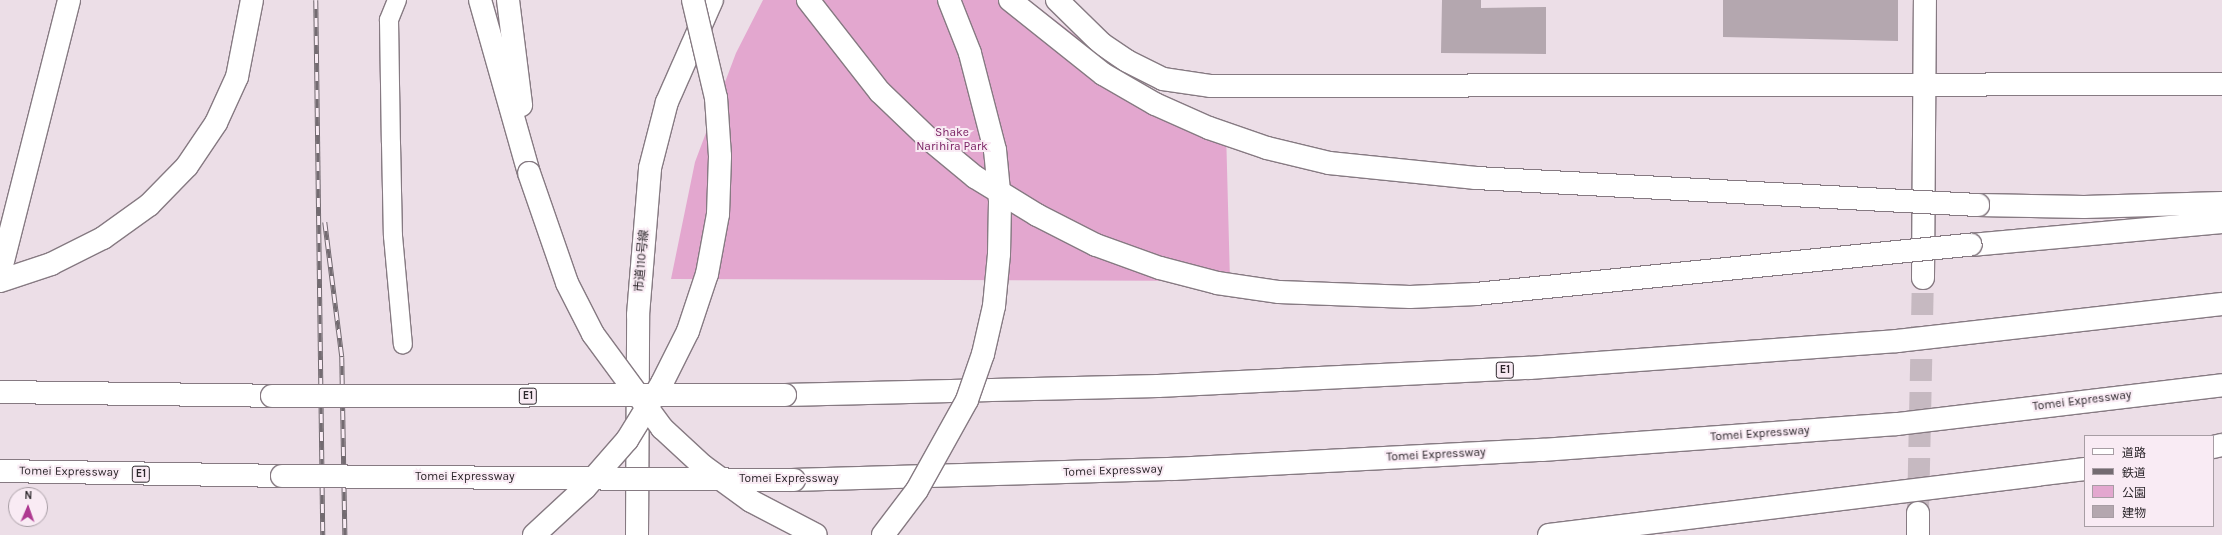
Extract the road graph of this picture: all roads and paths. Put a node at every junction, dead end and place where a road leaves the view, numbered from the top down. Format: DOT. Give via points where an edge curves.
graph roads {
  1 [pos="69,0"];
  2 [pos="252,0"];
  3 [pos="397,0"];
  4 [pos="480,0"];
  5 [pos="508,0"];
  6 [pos="693,0"];
  7 [pos="712,0"];
  8 [pos="808,0"];
  9 [pos="949,0"];
  10 [pos="1010,0"];
  11 [pos="1057,0"];
  12 [pos="1925,0"];
  13 [pos="1925,84"];
  14 [pos="2222,84"];
  15 [pos="529,173"];
  16 [pos="2222,203"];
  17 [pos="2222,222"];
  18 [pos="0,273"];
  19 [pos="1923,278"];
  20 [pos="0,281"];
  21 [pos="2222,304"];
  22 [pos="403,345"];
  23 [pos="2222,385"];
  24 [pos="0,392"];
  25 [pos="2084,469"];
  26 [pos="0,471"];
  27 [pos="1918,513"];
  28 [pos="534,535"];
  29 [pos="637,535"];
  30 [pos="816,535"];
  31 [pos="883,535"];
  32 [pos="1549,535"];
  33 [pos="1918,535"];
  1 -- 18 [label="main road"];
  2 -- 20 [label="main road" via="236,78 216,123 187,166 149,205 103,238 51,264"];
  3 -- 22 [label="lane" via="389,20 390,143 393,236"];
  4 -- 15 [label="main road"];
  5 -- 15 [label="main road"];
  6 -- 28 [label="main road, bridge" via="716,98 720,156 718,214 707,274 688,331 662,383 626,440 585,488"];
  7 -- 29 [label="main road, 市道110号線" via="667,102 650,168 638,315"];
  8 -- 17 [label="main road, bridge" via="880,92 929,139 976,177 1037,216 1096,245 1160,268 1217,283 1279,292 1410,297 1476,294"];
  9 -- 31 [label="main road, bridge" via="970,53 996,150 1000,239 994,306 983,354 967,400 917,490"];
  10 -- 16 [label="main road, bridge" via="1103,74 1155,104 1209,128 1267,148 1329,163 1476,178 1978,205 2084,207"];
  11 -- 13 [label="main road" via="1102,44 1127,61 1163,79 1211,86"];
  12 -- 13 [label="main road"];
  13 -- 14 [label="main road"];
  13 -- 19 [label="main road"];
  15 -- 30 [label="main road, bridge" via="567,283 593,334 662,428 703,466 751,501"];
  21 -- 24 [label="main road, E1, bridge" via="1897,341 1530,368 1158,386 785,395 272,396"];
  23 -- 26 [label="main road, Tomei Expressway / E1, bridge" via="1897,424 1550,449 1174,469 794,480"];
  25 -- 32 [label="main road"];
  27 -- 33 [label="main road"];
}
